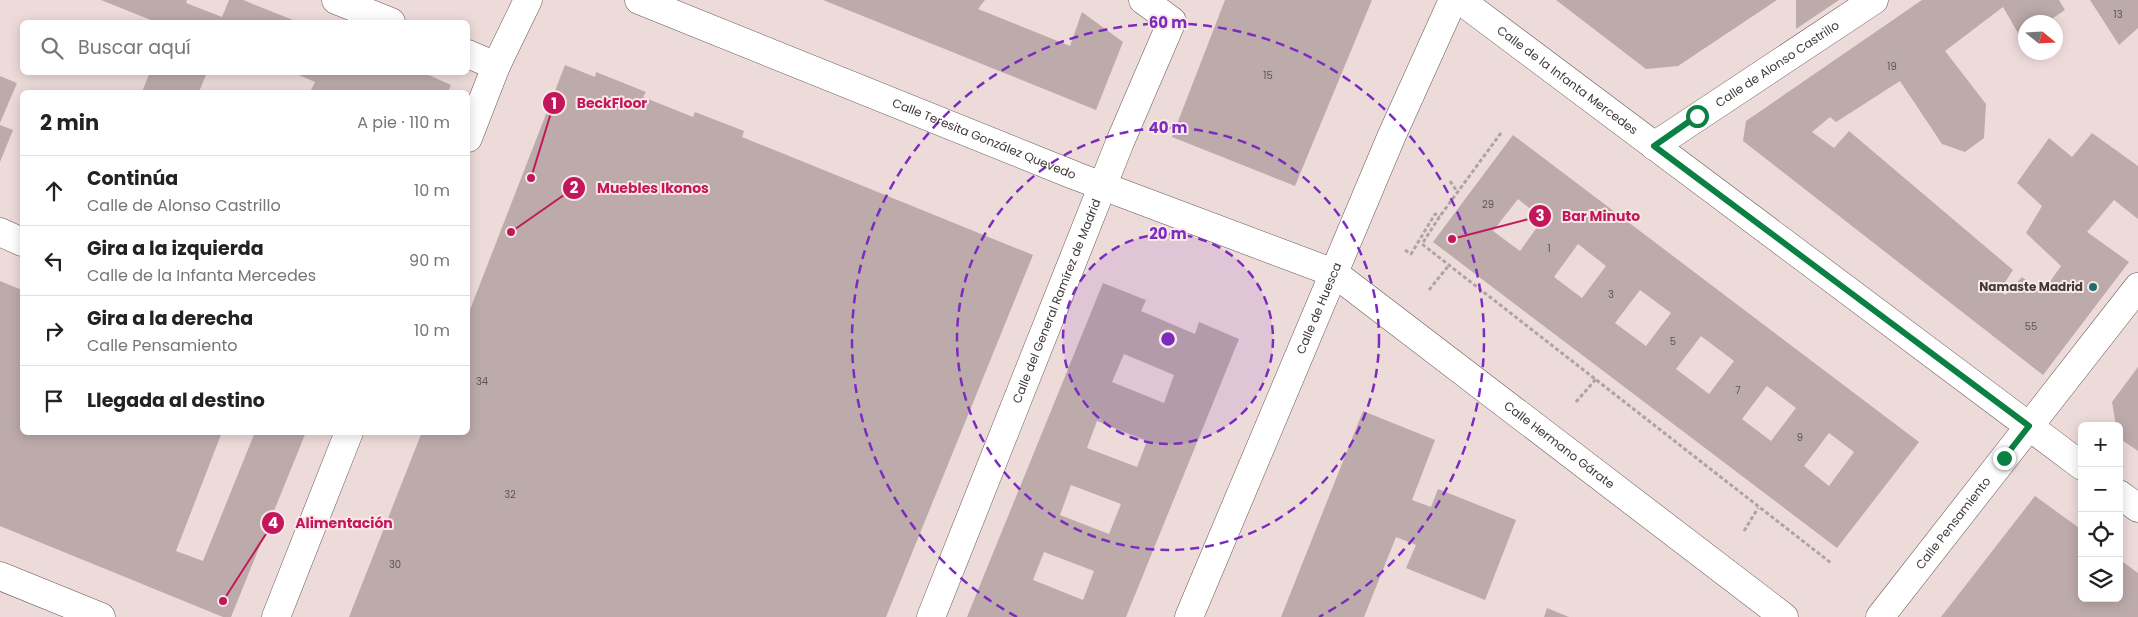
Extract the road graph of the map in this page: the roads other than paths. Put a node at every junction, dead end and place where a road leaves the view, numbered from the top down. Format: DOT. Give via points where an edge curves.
graph roads {
  1 [pos="336,0"];
  2 [pos="528,0"];
  3 [pos="639,0"];
  4 [pos="1143,0"];
  5 [pos="1453,0"];
  6 [pos="1460,0"];
  7 [pos="1874,0"];
  8 [pos="386,20"];
  9 [pos="470,55"];
  10 [pos="496,66"];
  11 [pos="470,133"];
  12 [pos="1654,146"];
  13 [pos="1103,186"];
  14 [pos="0,232"];
  15 [pos="20,241"];
  16 [pos="1334,273"];
  17 [pos="2138,287"];
  18 [pos="2029,426"];
  19 [pos="348,435"];
  20 [pos="2078,463"];
  21 [pos="2123,497"];
  22 [pos="2138,508"];
  23 [pos="0,576"];
  24 [pos="101,617"];
  25 [pos="276,617"];
  26 [pos="931,617"];
  27 [pos="1189,617"];
  28 [pos="1784,617"];
  29 [pos="1880,617"];
  1 -- 8 [label="street"];
  2 -- 10 [label="street"];
  3 -- 13 [label="street, Calle Teresita González Quevedo"];
  4 -- 13 [label="street, Calle del General Ramírez de Madrid" via="1172,21"];
  5 -- 16 [label="street, Calle de Huesca"];
  6 -- 12 [label="street, Calle de la Infanta Mercedes"];
  7 -- 12 [label="street, Calle de Alonso Castrillo"];
  9 -- 10 [label="street"];
  10 -- 11 [label="street"];
  12 -- 18 [label="street, Calle de la Infanta Mercedes"];
  13 -- 16 [label="street, Calle Teresita González Quevedo"];
  13 -- 26 [label="street, Calle del General Ramírez de Madrid"];
  14 -- 15 [label="street"];
  16 -- 27 [label="street, Calle de Huesca"];
  16 -- 28 [label="street, Calle Hermano Gárate"];
  17 -- 18 [label="street, Calle Pensamiento"];
  18 -- 20 [label="street, Calle de la Infanta Mercedes"];
  18 -- 29 [label="street, Calle Pensamiento"];
  19 -- 25 [label="street"];
  21 -- 22 [label="street"];
  23 -- 24 [label="street"];
}
